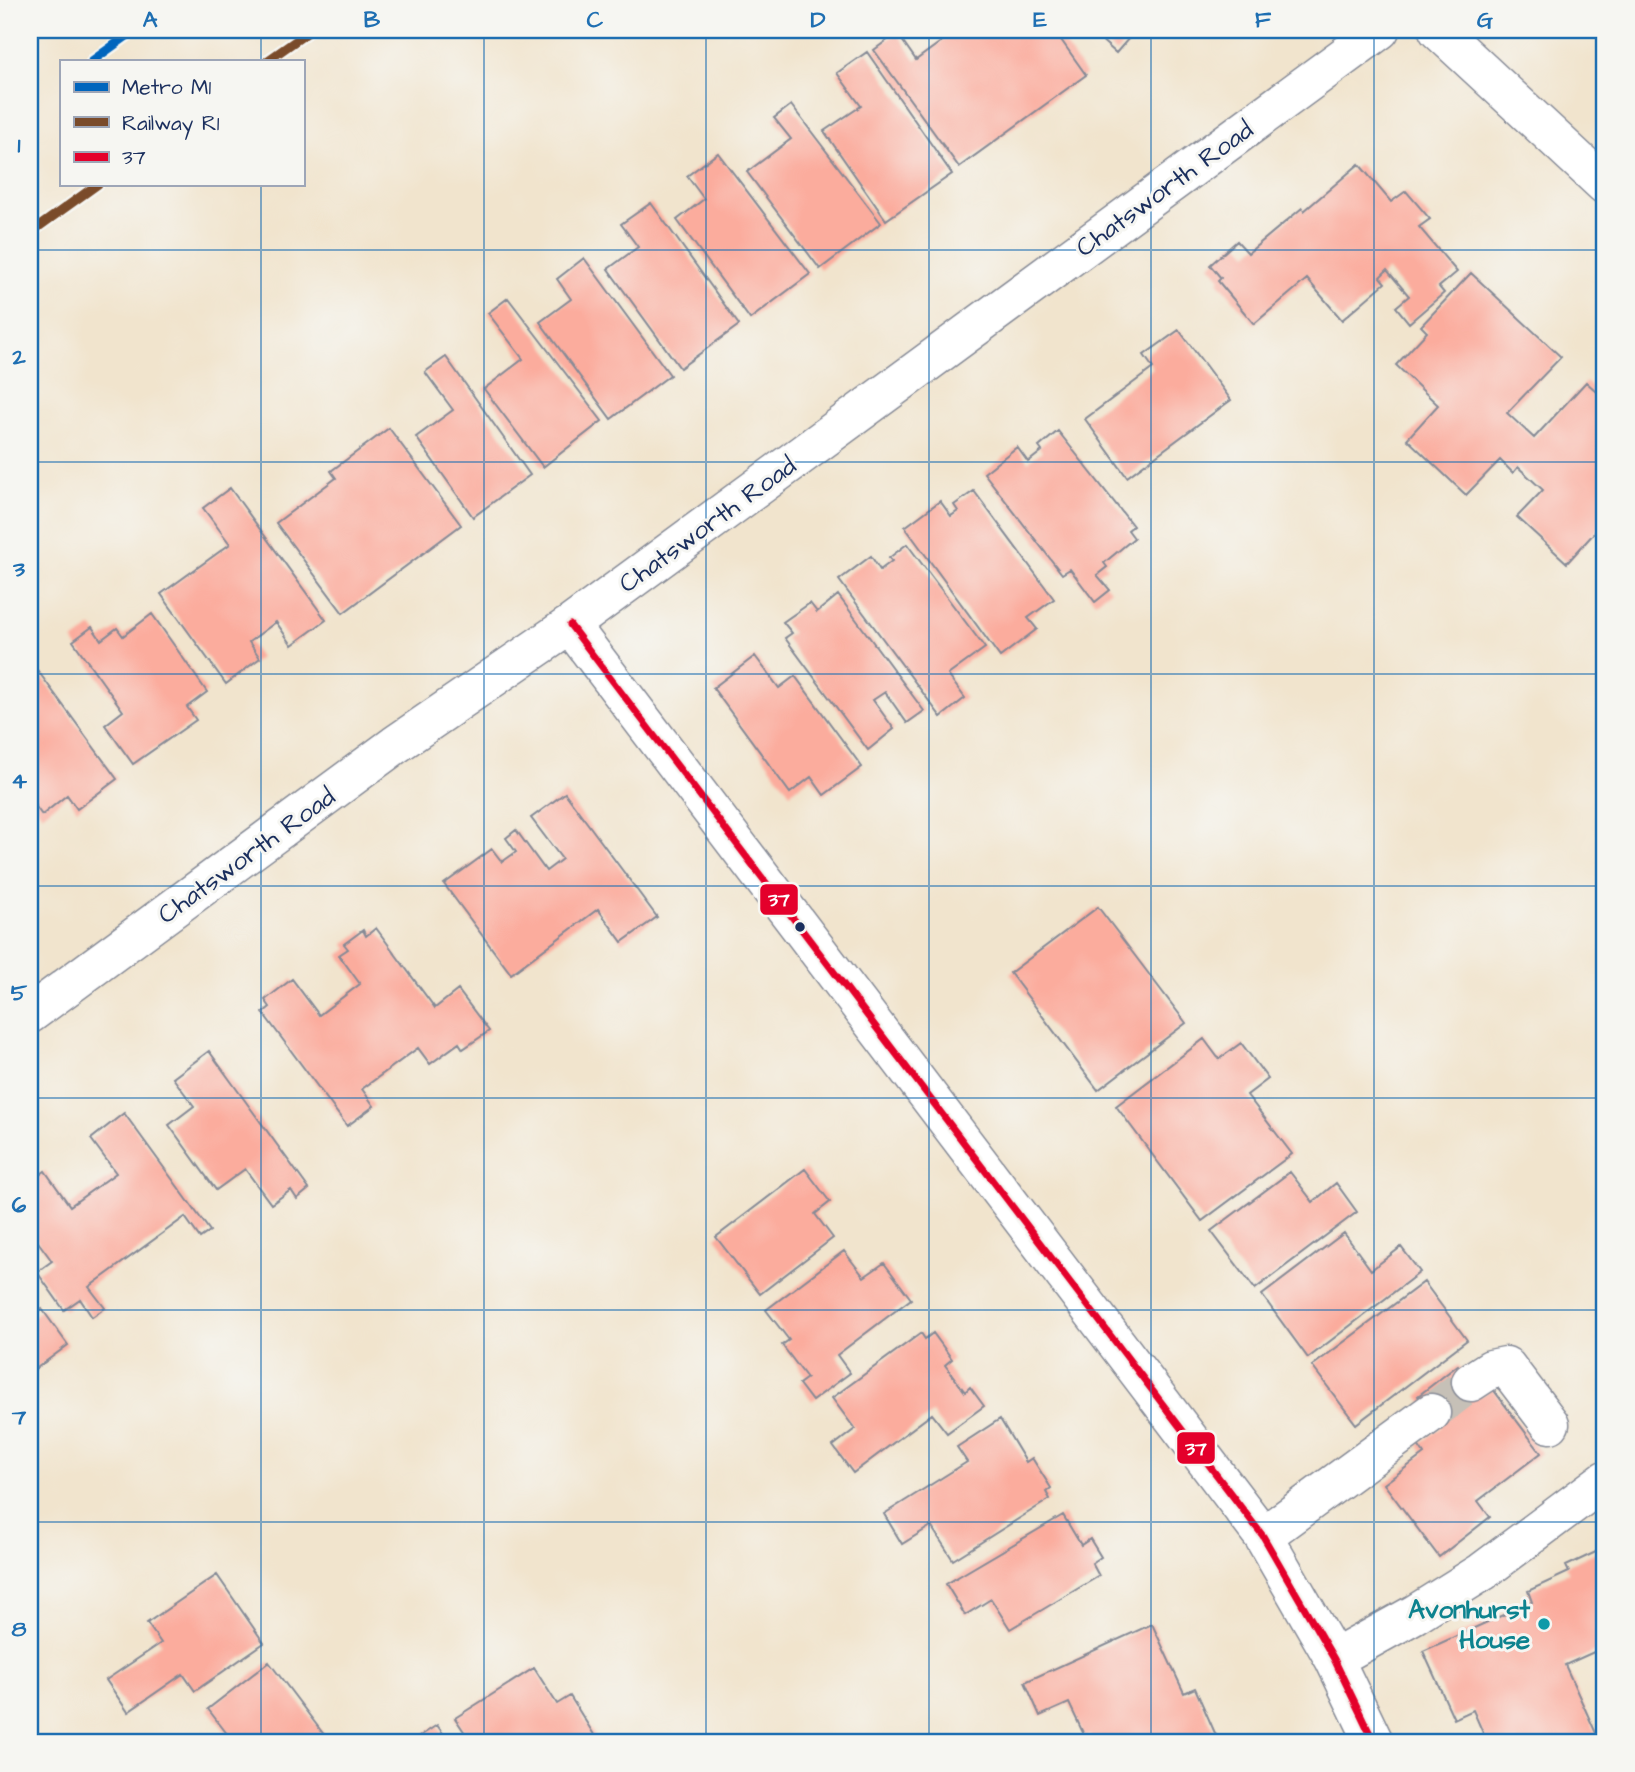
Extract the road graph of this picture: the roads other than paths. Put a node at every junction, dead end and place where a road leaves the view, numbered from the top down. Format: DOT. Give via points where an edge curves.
graph roads {
  1 [pos="1380,30"];
  2 [pos="1438,30"];
  3 [pos="1605,185"];
  4 [pos="570,625"];
  5 [pos="30,1014"];
  6 [pos="1471,1382"];
  7 [pos="1432,1413"];
  8 [pos="1550,1424"];
  9 [pos="1605,1480"];
  10 [pos="1263,1536"];
  11 [pos="1334,1659"];
  12 [pos="1374,1742"];
  1 -- 4 [label="street, Chatsworth Road"];
  2 -- 3 [label="street"];
  4 -- 5 [label="street, Chatsworth Road" via="395,745"];
  4 -- 10 [label="street"];
  6 -- 8 [label="street" via="1491,1368 1506,1366"];
  7 -- 10 [label="street"];
  9 -- 11 [label="street" via="1482,1572"];
  10 -- 11 [label="street"];
  11 -- 12 [label="street"];
}
